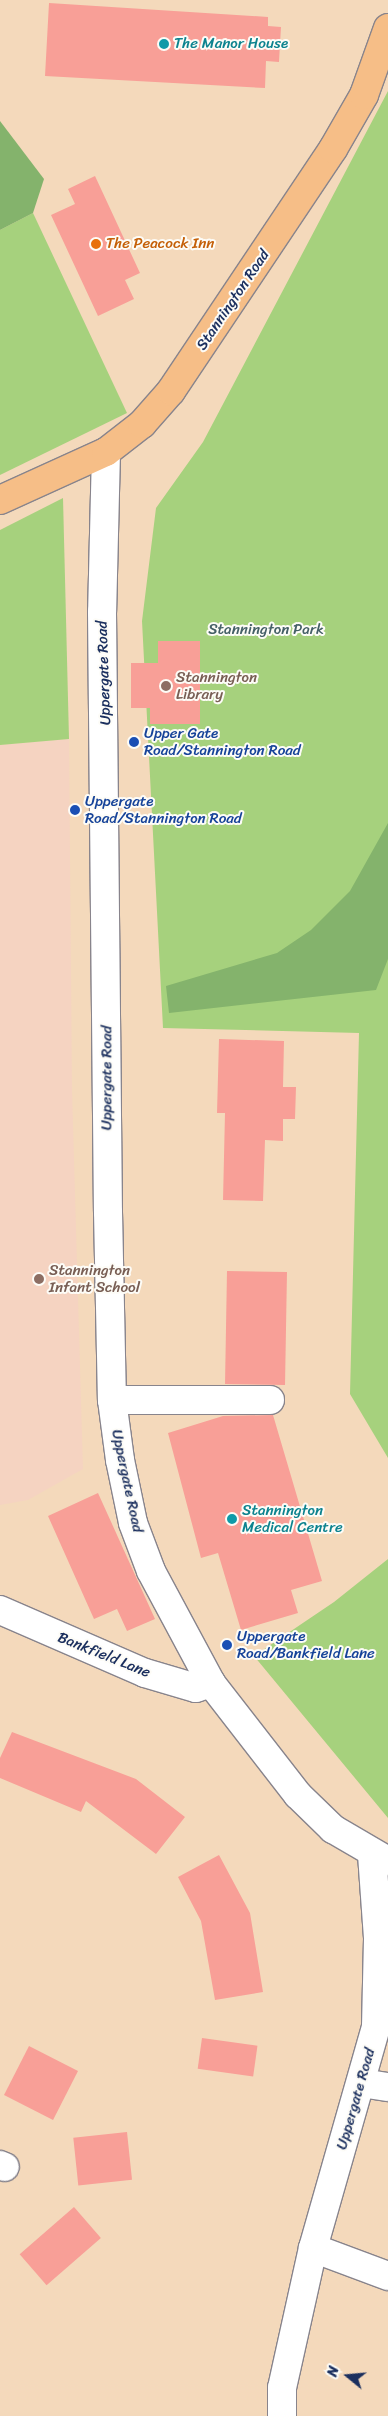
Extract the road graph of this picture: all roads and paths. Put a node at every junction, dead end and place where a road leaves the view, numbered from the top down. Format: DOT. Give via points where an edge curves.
graph roads {
  1 [pos="388,28"];
  2 [pos="106,452"];
  3 [pos="0,500"];
  4 [pos="112,1400"];
  5 [pos="270,1400"];
  6 [pos="0,1610"];
  7 [pos="210,1683"];
  8 [pos="380,1858"];
  9 [pos="375,2085"];
  10 [pos="313,2248"];
  11 [pos="388,2276"];
  12 [pos="282,2416"];
  1 -- 2 [label="main road, Stannington Road" via="364,95 284,226 171,391 142,424"];
  2 -- 3 [label="main road, Stannington Road"];
  2 -- 4 [label="street, Uppergate Road" via="102,612"];
  4 -- 5 [label="street"];
  4 -- 7 [label="street, Uppergate Road" via="133,1522 151,1572"];
  6 -- 7 [label="street, Bankfield Lane" via="146,1673 196,1688"];
  7 -- 8 [label="street, Uppergate Road" via="298,1795 333,1829"];
  8 -- 9 [label="street, Uppergate Road"];
  9 -- 10 [label="street, Uppergate Road"];
  10 -- 11 [label="street"];
  10 -- 12 [label="street, Uppergate Road" via="282,2388"];
}
